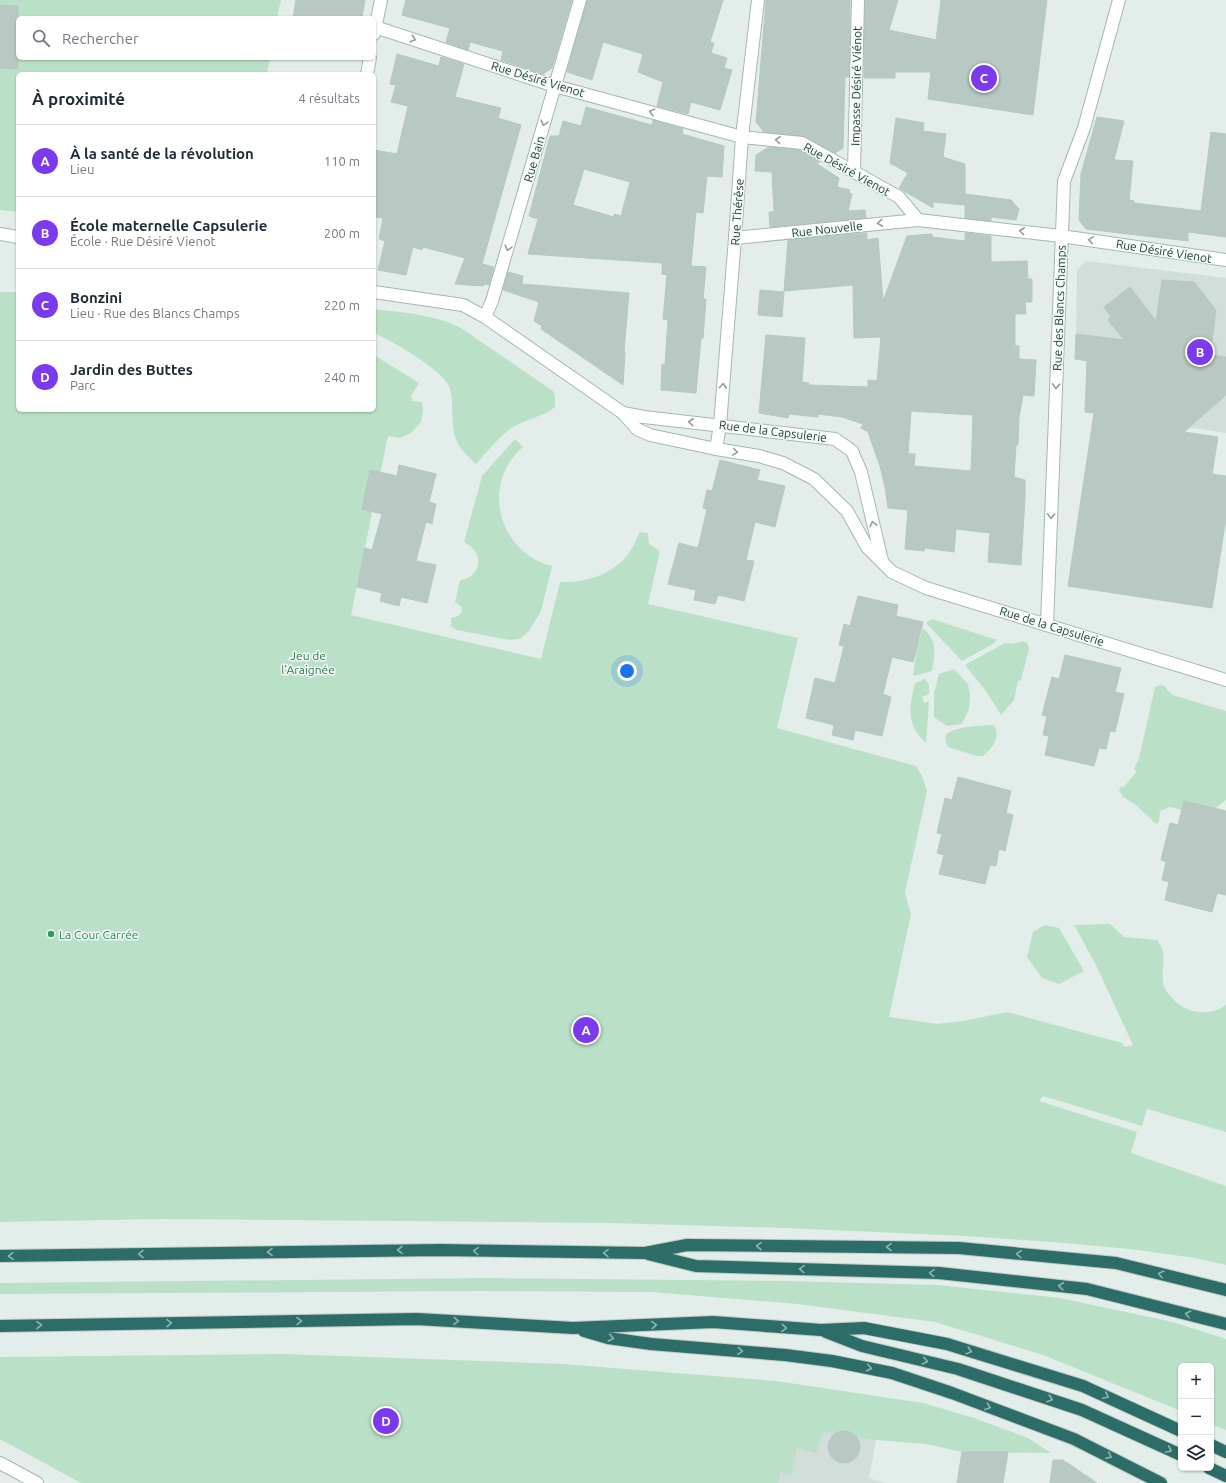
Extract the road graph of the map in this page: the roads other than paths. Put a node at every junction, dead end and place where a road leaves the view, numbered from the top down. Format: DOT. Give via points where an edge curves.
graph roads {
  1 [pos="381,0"];
  2 [pos="580,0"];
  3 [pos="758,0"];
  4 [pos="858,0"];
  5 [pos="1119,0"];
  6 [pos="376,26"];
  7 [pos="376,31"];
  8 [pos="370,60"];
  9 [pos="367,72"];
  10 [pos="555,86"];
  11 [pos="742,137"];
  12 [pos="854,172"];
  13 [pos="918,220"];
  14 [pos="0,234"];
  15 [pos="1061,236"];
  16 [pos="16,237"];
  17 [pos="735,238"];
  18 [pos="1226,260"];
  19 [pos="376,292"];
  20 [pos="485,317"];
  21 [pos="623,413"];
  22 [pos="720,425"];
  23 [pos="716,449"];
  24 [pos="882,562"];
  25 [pos="1047,625"];
  26 [pos="1226,680"];
  27 [pos="645,1253"];
  28 [pos="0,1256"];
  29 [pos="1226,1290"];
  30 [pos="1226,1324"];
  31 [pos="0,1326"];
  32 [pos="573,1328"];
  33 [pos="821,1330"];
  34 [pos="1178,1430"];
  35 [pos="1214,1446"];
  36 [pos="1226,1452"];
  37 [pos="1178,1454"];
  38 [pos="0,1463"];
  39 [pos="1214,1470"];
  40 [pos="1226,1476"];
  41 [pos="37,1483"];
  42 [pos="1162,1483"];
  1 -- 6 [label="street"];
  2 -- 10 [label="street, Rue Bain"];
  3 -- 11 [label="street, Rue Thérèse"];
  4 -- 12 [label="street, Impasse Désiré Viénot"];
  5 -- 15 [label="street, Rue des Blancs Champs" via="1084,128 1064,181"];
  7 -- 10 [label="street, Rue Désiré Vienot, one-way"];
  8 -- 9 [label="street"];
  11 -- 10 [label="street, Rue Désiré Vienot, one-way"];
  10 -- 20 [label="street, Rue Bain, one-way" via="492,301"];
  12 -- 11 [label="street, Rue Désiré Vienot, one-way" via="802,143"];
  11 -- 17 [label="street, Rue Thérèse"];
  12 -- 13 [label="street, Rue Désiré Vienot" via="898,197"];
  15 -- 13 [label="street, Rue Désiré Vienot, one-way"];
  13 -- 17 [label="street, Rue Nouvelle, one-way"];
  14 -- 16 [label="street"];
  18 -- 15 [label="street, Rue Désiré Vienot, one-way"];
  15 -- 25 [label="street, Rue des Blancs Champs, one-way"];
  22 -- 17 [label="street, Rue Thérèse, one-way"];
  19 -- 20 [label="street, Rue de la Capsulerie" via="463,305"];
  20 -- 21 [label="street, Rue de la Capsulerie"];
  22 -- 21 [label="street, Rue de la Capsulerie, one-way"];
  21 -- 23 [label="street, Rue de la Capsulerie" via="637,429 650,435"];
  22 -- 23 [label="street, Rue Thérèse"];
  24 -- 22 [label="street, Rue de la Capsulerie, one-way" via="862,472 852,451 836,439"];
  23 -- 24 [label="street, Rue de la Capsulerie, one-way" via="783,463 814,479 847,511 867,547"];
  24 -- 25 [label="street, Rue de la Capsulerie" via="892,572 926,588"];
  25 -- 26 [label="street, Rue de la Capsulerie"];
  27 -- 28 [label="highway, one-way" via="440,1250"];
  29 -- 27 [label="highway, one-way" via="1116,1263 959,1248 687,1245"];
  30 -- 27 [label="highway, one-way" via="1087,1289 939,1273 696,1266"];
  31 -- 32 [label="highway, one-way" via="417,1319"];
  32 -- 33 [label="highway, one-way" via="713,1322"];
  32 -- 42 [label="highway, one-way" via="608,1338 785,1355 892,1373 1074,1439"];
  33 -- 34 [label="highway, one-way" via="864,1328 947,1344 1083,1386"];
  33 -- 37 [label="highway, one-way" via="862,1346 958,1369 1082,1410"];
  35 -- 36 [label="highway"];
  38 -- 41 [label="street"];
  39 -- 40 [label="highway"];
}
